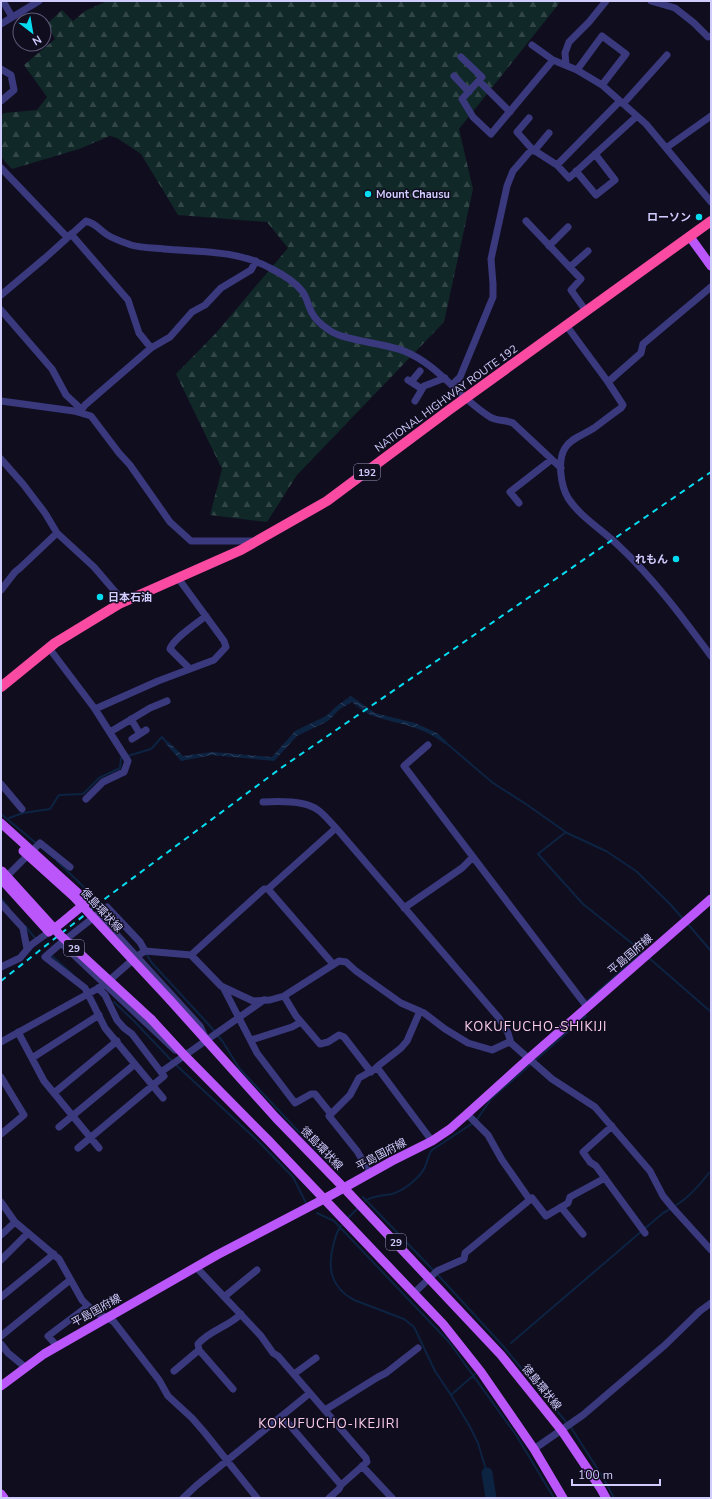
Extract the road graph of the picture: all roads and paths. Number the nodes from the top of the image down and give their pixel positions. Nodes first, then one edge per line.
1 (3, 1) edge
2 (39, 1) edge
3 (606, 1) edge
4 (651, 1) edge
5 (20, 12) edge
6 (12, 17) joint
7 (1, 23) edge
8 (711, 36) edge
9 (532, 45) dead end
10 (667, 55) dead end
11 (461, 57) dead end
12 (553, 60) junction
13 (566, 65) junction
14 (577, 70) junction
15 (2, 71) edge
16 (454, 76) dead end
17 (478, 81) junction
18 (602, 85) junction
19 (468, 92) junction
20 (1, 101) edge
21 (621, 103) junction
22 (510, 112) junction
23 (637, 116) junction
24 (711, 116) edge
25 (529, 118) dead end
26 (549, 134) dead end
27 (666, 148) junction
28 (533, 150) junction
29 (595, 154) junction
30 (557, 165) junction
31 (1, 168) edge
32 (576, 171) junction
33 (711, 202) edge
34 (526, 221) dead end
35 (711, 221) edge
36 (568, 227) dead end
37 (69, 236) junction
38 (690, 237) junction
39 (549, 246) junction
40 (588, 251) dead end
41 (256, 261) junction
42 (711, 266) edge
43 (570, 267) junction
44 (711, 287) edge
45 (1, 294) edge
46 (1, 310) edge
47 (586, 311) junction
48 (566, 325) junction
49 (151, 348) junction
50 (420, 370) dead end
51 (445, 378) junction
52 (608, 382) junction
53 (452, 385) junction
54 (422, 389) junction
55 (465, 398) junction
56 (1, 401) edge
57 (415, 401) dead end
58 (80, 412) junction
59 (1, 459) edge
60 (552, 460) junction
61 (561, 468) junction
62 (519, 503) dead end
63 (57, 533) junction
64 (257, 541) junction
65 (178, 578) junction
66 (1, 590) edge
67 (124, 602) junction
68 (206, 616) junction
69 (49, 648) junction
70 (711, 656) edge
71 (189, 668) junction
72 (1, 687) edge
73 (167, 701) dead end
74 (95, 709) junction
75 (131, 719) junction
76 (110, 732) junction
77 (132, 739) dead end
78 (428, 745) dead end
79 (1, 784) edge
80 (86, 799) dead end
81 (263, 802) dead end
82 (22, 809) dead end
83 (1, 822) edge
84 (336, 828) junction
85 (1, 831) edge
86 (33, 848) junction
87 (473, 857) junction
88 (70, 867) dead end
89 (1, 871) edge
90 (2, 881) edge
91 (268, 890) junction
92 (711, 899) edge
93 (1, 904) edge
94 (404, 908) junction
95 (98, 914) junction
96 (49, 932) junction
97 (61, 943) junction
98 (27, 949) junction
99 (145, 951) junction
100 (191, 954) junction
101 (136, 957) junction
102 (334, 964) junction
103 (1, 967) edge
104 (101, 987) junction
105 (223, 987) junction
106 (88, 994) junction
107 (284, 996) junction
108 (264, 1000) junction
109 (587, 1007) junction
110 (420, 1011) junction
111 (99, 1015) junction
112 (238, 1017) junction
113 (301, 1022) junction
114 (18, 1032) junction
115 (213, 1035) junction
116 (251, 1040) junction
117 (1, 1042) edge
118 (117, 1042) junction
119 (511, 1043) junction
120 (185, 1056) junction
121 (32, 1058) junction
122 (530, 1061) junction
123 (135, 1064) junction
124 (373, 1071) junction
125 (162, 1072) junction
126 (1, 1078) edge
127 (153, 1086) junction
128 (54, 1093) junction
129 (163, 1098) dead end
130 (331, 1114) junction
131 (72, 1116) junction
132 (472, 1119) junction
133 (612, 1126) junction
134 (59, 1127) dead end
135 (1, 1134) edge
136 (90, 1138) junction
137 (432, 1141) junction
138 (78, 1148) dead end
139 (99, 1148) dead end
140 (370, 1173) junction
141 (605, 1178) junction
142 (344, 1188) junction
143 (324, 1199) junction
144 (530, 1200) junction
145 (1, 1202) edge
146 (561, 1207) junction
147 (15, 1222) junction
148 (644, 1231) dead end
149 (28, 1234) junction
150 (583, 1234) dead end
151 (1, 1235) edge
152 (711, 1250) edge
153 (54, 1254) junction
154 (1, 1260) edge
155 (197, 1268) junction
156 (257, 1270) dead end
157 (434, 1274) junction
158 (70, 1280) junction
159 (414, 1293) junction
160 (1, 1297) edge
161 (224, 1297) junction
162 (711, 1303) edge
163 (88, 1306) junction
164 (241, 1314) junction
165 (108, 1318) junction
166 (1, 1336) edge
167 (1, 1344) edge
168 (57, 1346) junction
169 (418, 1348) dead end
170 (199, 1350) junction
171 (316, 1358) dead end
172 (25, 1366) junction
173 (174, 1371) dead end
174 (294, 1374) junction
175 (1, 1386) edge
176 (233, 1389) dead end
177 (310, 1393) junction
178 (325, 1410) junction
179 (282, 1416) junction
180 (567, 1428) junction
181 (534, 1449) junction
182 (227, 1460) junction
183 (362, 1466) junction
184 (341, 1485) junction
185 (1, 1494) edge
186 (4, 1498) edge
187 (184, 1498) edge
188 (257, 1498) edge
189 (329, 1498) edge
190 (392, 1498) edge
191 (563, 1498) edge
192 (606, 1498) edge

1 - 6 street
2 - 5 street
3 - 13 street
4 - 8 street
6 - 7 street
9 - 12 street
10 - 21 street
11 - 17 street
12 - 13 street
12 - 22 street
13 - 14 street
14 - 18 street
14 - 18 street
15 - 20 street
16 - 19 street
17 - 19 street
17 - 22 street
18 - 21 street
19 - 22 street
21 - 23 street
21 - 30 street
23 - 27 street
23 - 29 street
24 - 27 street
25 - 28 street
26 - 28 street
27 - 33 street
28 - 30 street
28 - 53 street
29 - 32 street
29 - 32 street
30 - 32 street
31 - 37 street
34 - 39 street
35 - 38 highway, NATIONAL HIGHWAY ROUTE 192 / 192
36 - 39 street
37 - 41 street
37 - 45 street
37 - 49 street
38 - 42 main road
38 - 47 highway, NATIONAL HIGHWAY ROUTE 192 / 192
39 - 43 street
40 - 43 street
41 - 49 street
41 - 51 street
43 - 47 street
44 - 52 street
46 - 58 street
47 - 48 highway, NATIONAL HIGHWAY ROUTE 192 / 192
48 - 52 street
48 - 55 highway, NATIONAL HIGHWAY ROUTE 192 / 192
49 - 58 street
50 - 54 street
51 - 53 street
51 - 54 street
52 - 61 street
53 - 55 street
54 - 57 street
55 - 60 street
55 - 64 highway, NATIONAL HIGHWAY ROUTE 192 / 192
56 - 58 street
58 - 64 street
59 - 63 street
60 - 61 street
60 - 62 street
61 - 70 street
63 - 66 street
63 - 67 street
64 - 65 highway, NATIONAL HIGHWAY ROUTE 192 / 192
65 - 67 highway, NATIONAL HIGHWAY ROUTE 192 / 192
65 - 68 street
67 - 69 highway, NATIONAL HIGHWAY ROUTE 192 / 192
68 - 71 street
68 - 71 street
69 - 72 highway, NATIONAL HIGHWAY ROUTE 192 / 192
69 - 74 street
71 - 74 street
73 - 75 street
74 - 76 street
75 - 76 street
75 - 77 street
76 - 80 street
78 - 87 street
79 - 82 street
81 - 84 street
83 - 86 main road
84 - 91 street
84 - 94 street
85 - 86 main road, 徳島環状線 / 29
86 - 88 street
86 - 90 street
86 - 96 main road
86 - 115 main road, 徳島環状線 / 29, bridge
87 - 94 street
87 - 109 street
89 - 120 main road, 29, bridge
90 - 96 main road
91 - 100 street
91 - 102 street
92 - 109 main road, 平島国府線
93 - 98 street
94 - 119 street
95 - 97 street
95 - 99 street
95 - 101 street
96 - 98 street
97 - 104 street
97 - 106 street
98 - 103 street
99 - 100 street
99 - 101 street
100 - 105 street
101 - 104 street
101 - 115 street
102 - 107 street
102 - 110 street
104 - 106 street
104 - 120 street
104 - 125 street
105 - 108 street
105 - 112 street
106 - 111 street
106 - 114 street
107 - 108 street
107 - 113 street
108 - 112 street
109 - 122 main road, 平島国府線
110 - 119 street
110 - 124 street
111 - 118 street
111 - 121 street
112 - 115 street
112 - 116 street
113 - 116 street
113 - 124 street
114 - 117 street
114 - 121 street
115 - 120 street
115 - 142 main road, 徳島環状線 / 29
116 - 130 street
118 - 123 street
118 - 128 street
119 - 122 street
120 - 125 street
120 - 143 main road, 29
121 - 128 street
122 - 132 main road, 平島国府線
122 - 133 street
123 - 127 street
123 - 131 street
124 - 130 street
124 - 137 street
125 - 127 street
126 - 135 street
127 - 129 street
127 - 136 street
128 - 131 street
130 - 140 street
131 - 134 street
131 - 136 street
132 - 137 main road, 平島国府線
132 - 144 street
133 - 141 street
133 - 152 street
136 - 138 street
136 - 139 street
137 - 140 main road, 平島国府線
140 - 142 main road, 平島国府線
141 - 146 street
141 - 148 street
142 - 143 main road, 平島国府線
142 - 157 main road, 徳島環状線 / 29
143 - 155 main road, 平島国府線
143 - 159 main road, 29
144 - 146 street
144 - 157 street
145 - 147 street
146 - 150 street
147 - 149 street
147 - 151 street
149 - 153 street
149 - 154 street
153 - 158 street
153 - 160 street
155 - 161 street
155 - 165 main road, 平島国府線
156 - 161 street
157 - 159 street
157 - 180 main road, 徳島環状線 / 29
158 - 163 street
158 - 166 street
159 - 181 main road, 29
161 - 164 street
162 - 180 street
163 - 165 street
163 - 168 street
164 - 170 street
164 - 174 street
165 - 168 main road, 平島国府線
165 - 182 street
167 - 172 street
168 - 172 main road, 平島国府線
169 - 178 street
170 - 173 street
170 - 176 street
171 - 174 street
172 - 175 main road, 平島国府線
174 - 177 street
177 - 178 street
177 - 179 street
178 - 183 street
179 - 182 street
179 - 184 street
180 - 181 street
180 - 192 main road, 徳島環状線 / 29
181 - 191 main road, 29
182 - 187 street
182 - 188 street
183 - 184 street
183 - 190 street
184 - 189 street
185 - 186 main road

